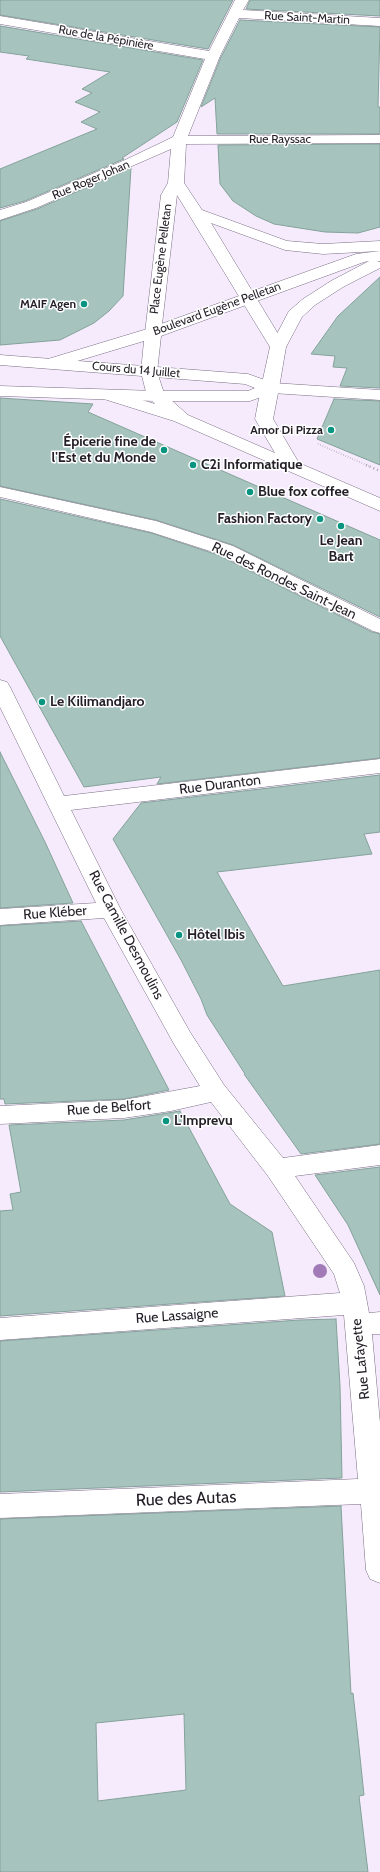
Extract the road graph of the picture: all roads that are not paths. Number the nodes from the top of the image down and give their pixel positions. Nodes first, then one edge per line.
1 (242, 0) edge
2 (235, 14) junction
3 (0, 20) edge
4 (380, 22) edge
5 (213, 56) junction
6 (380, 139) edge
7 (180, 140) junction
8 (176, 183) junction
9 (197, 213) junction
10 (0, 215) edge
11 (380, 246) edge
12 (380, 257) edge
13 (249, 299) junction
14 (153, 332) junction
15 (278, 347) junction
16 (0, 360) edge
17 (54, 363) junction
18 (149, 372) junction
19 (270, 388) junction
20 (0, 391) edge
21 (110, 395) junction
22 (380, 395) edge
23 (156, 396) junction
24 (182, 419) junction
25 (292, 467) junction
26 (0, 492) edge
27 (380, 505) edge
28 (380, 627) edge
29 (0, 687) edge
30 (380, 766) edge
31 (59, 804) junction
32 (110, 910) junction
33 (0, 917) edge
34 (216, 1092) junction
35 (0, 1115) edge
36 (380, 1155) edge
37 (277, 1169) junction
38 (364, 1316) edge
39 (0, 1329) edge
40 (373, 1491) junction
41 (0, 1506) edge
42 (380, 1570) edge

1 - 2 street
2 - 4 street, Rue Saint-Martin
2 - 5 street
3 - 5 street, Rue de la Pépinière
5 - 7 street
6 - 7 street, Rue Rayssac
7 - 8 street
7 - 10 street, Rue Roger Johan
8 - 9 street, Place Eugène Pelletan
8 - 14 street, Place Eugène Pelletan
9 - 11 street
9 - 13 street, Place Eugène Pelletan
12 - 13 street, Boulevard Eugène Pelletan
12 - 15 street
13 - 14 street, Boulevard Eugène Pelletan
13 - 15 street, Place Eugène Pelletan
14 - 17 street, Boulevard Eugène Pelletan
14 - 18 street, Place Eugène Pelletan
15 - 19 street
16 - 17 street, Cours du 14 Juillet
17 - 18 street, Cours du 14 Juillet
18 - 19 street, Cours du 14 Juillet
18 - 23 street, Place Eugène Pelletan
19 - 22 street
19 - 23 street, Cours du 14 Juillet
19 - 25 street
20 - 21 street, Cours du 14 Juillet
21 - 23 street, Cours du 14 Juillet
21 - 24 street
23 - 24 street
24 - 25 street
25 - 27 street
26 - 28 street, Rue des Rondes Saint-Jean
29 - 31 street, Rue Camille Desmoulins
30 - 31 street, Rue Duranton
31 - 32 street, Rue Camille Desmoulins
32 - 33 street, Rue Kléber
32 - 34 street, Rue Camille Desmoulins
34 - 35 street, Rue de Belfort
34 - 37 street, Rue Camille Desmoulins
36 - 37 street
37 - 38 street, Rue Lafayette
38 - 39 street, Rue Lassaigne
38 - 40 street, Rue Lafayette
40 - 41 street, Rue des Autas
40 - 42 street, Rue Lafayette

